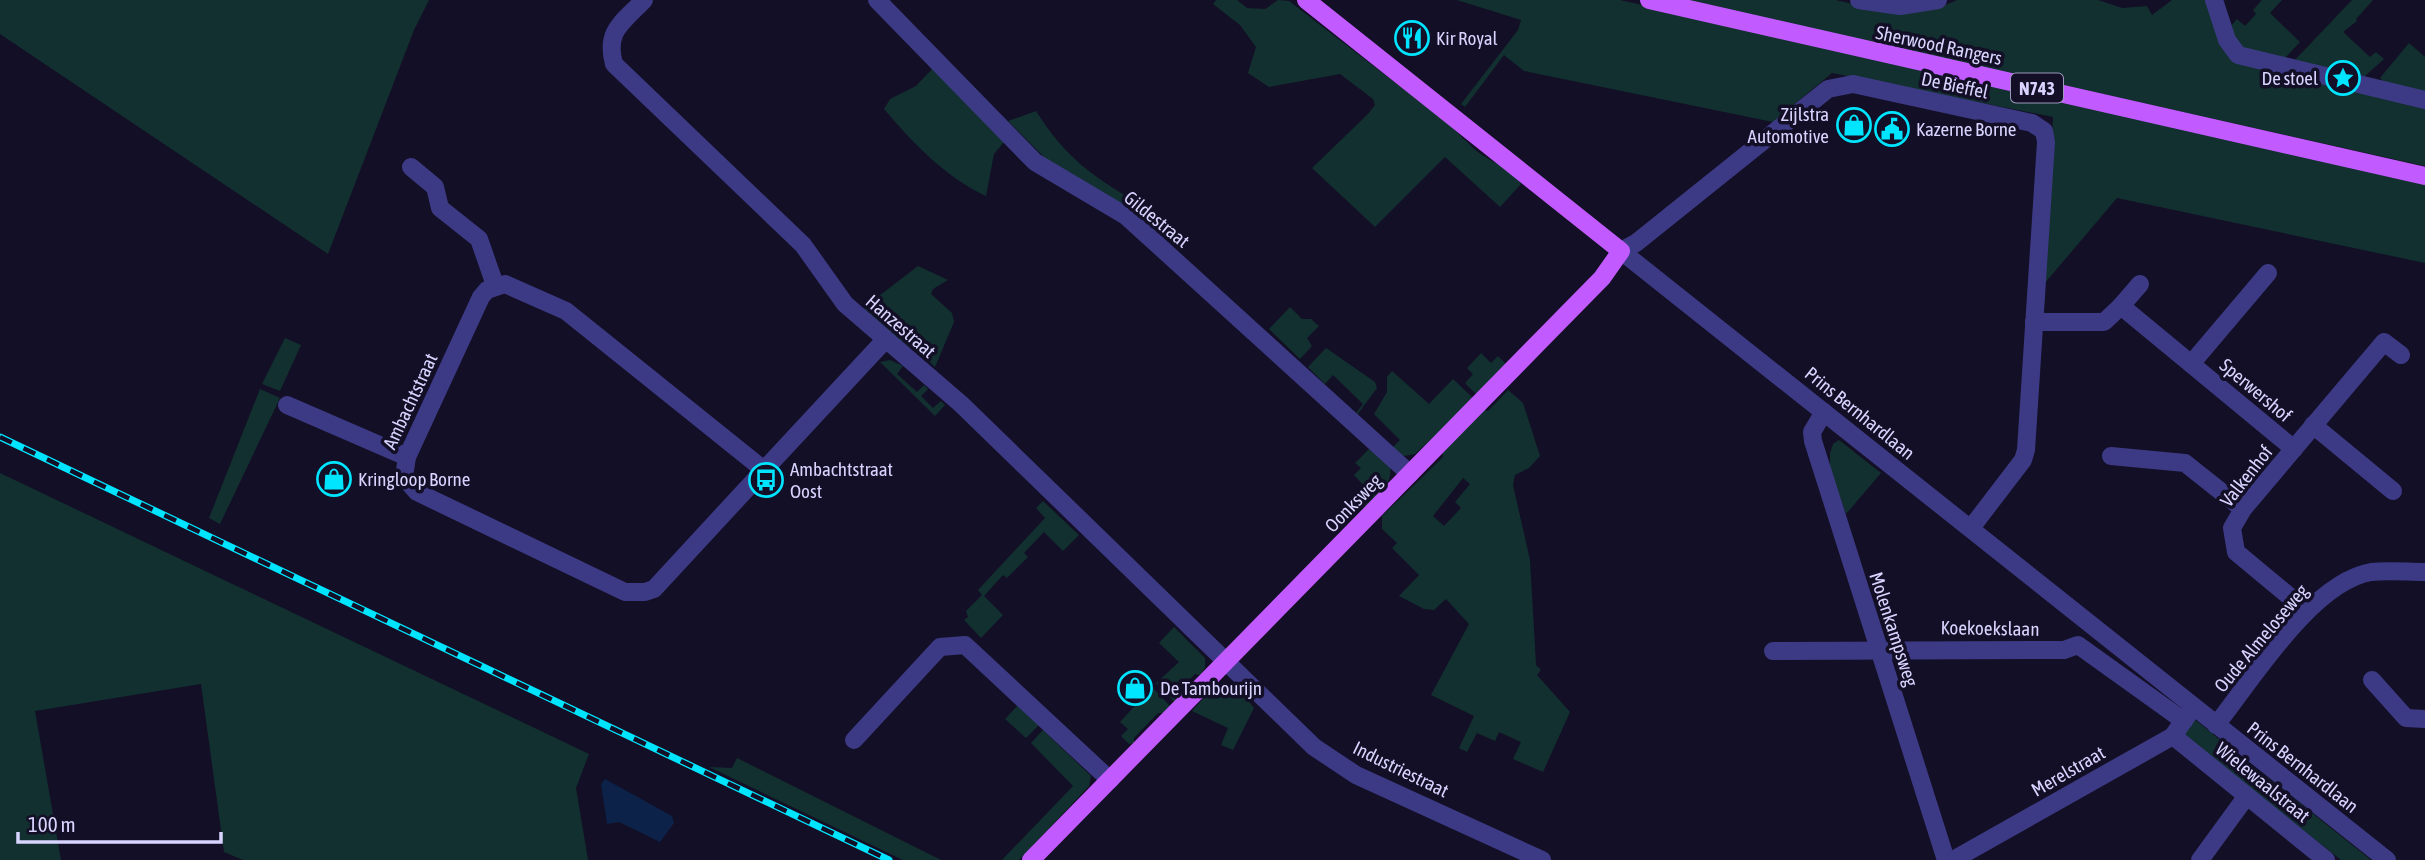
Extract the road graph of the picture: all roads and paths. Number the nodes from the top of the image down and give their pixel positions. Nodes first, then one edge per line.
1 (644, 0) edge
2 (877, 0) edge
3 (1306, 0) edge
4 (1649, 0) edge
5 (1859, 0) edge
6 (1938, 0) edge
7 (2214, 0) edge
8 (2425, 100) edge
9 (411, 167) dead end
10 (2425, 176) edge
11 (1621, 251) junction
12 (2268, 273) dead end
13 (2140, 284) dead end
14 (495, 285) junction
15 (2121, 306) junction
16 (2034, 322) junction
17 (885, 341) junction
18 (2401, 355) dead end
19 (2191, 364) junction
20 (287, 405) dead end
21 (1824, 412) junction
22 (2313, 425) junction
23 (2294, 449) junction
24 (2111, 456) dead end
25 (407, 457) junction
26 (764, 470) junction
27 (1410, 474) junction
28 (2393, 491) dead end
29 (2243, 509) junction
30 (1971, 528) junction
31 (2425, 572) edge
32 (2307, 611) junction
33 (2089, 623) junction
34 (2078, 645) junction
35 (1879, 648) junction
36 (1773, 651) dead end
37 (1226, 664) junction
38 (2372, 680) dead end
39 (2189, 714) junction
40 (2425, 719) edge
41 (2216, 725) junction
42 (2173, 736) junction
43 (854, 740) dead end
44 (1110, 780) junction
45 (2246, 797) junction
46 (1031, 860) edge
47 (1542, 860) edge
48 (1946, 860) edge
49 (1953, 860) edge
50 (2200, 860) edge
51 (2326, 860) edge
52 (2387, 860) edge

1 - 17 street, Hanzestraat
2 - 27 street, Gildestraat
3 - 11 main road, Prins Bernhardlaan
4 - 10 main road, Sherwood Rangers / N743
5 - 6 street
7 - 8 street
9 - 14 street
11 - 16 street, De Bieffel
11 - 21 street, Prins Bernhardlaan
11 - 27 main road, Oonksweg
12 - 19 street, Sperwershof
13 - 15 street
14 - 25 street, Ambachtstraat
14 - 26 street
15 - 16 street
15 - 19 street, Sperwershof
16 - 30 street, De Bieffel
17 - 26 street, Ambachtstraat
17 - 37 street, Hanzestraat
18 - 22 street, Valkenhof
19 - 23 street, Sperwershof
20 - 25 street
21 - 30 street, Prins Bernhardlaan
21 - 35 street, Molenkampsweg
22 - 23 street, Valkenhof
22 - 28 street
23 - 29 street, Valkenhof
24 - 29 street
25 - 26 street, Ambachtstraat
27 - 37 main road, Oonksweg
29 - 32 street, Valkenhof
30 - 33 street, Prins Bernhardlaan
31 - 32 street, Oude Almeloseweg
32 - 41 street, Oude Almeloseweg
33 - 34 street
33 - 39 street, Prins Bernhardlaan
34 - 35 street, Koekoekslaan
34 - 39 street
35 - 36 street, Koekoekslaan
35 - 48 street, Molenkampsweg
37 - 44 main road, Oonksweg
37 - 47 street, Industriestraat
38 - 40 street
39 - 41 street, Prins Bernhardlaan
39 - 42 street, Merelstraat
41 - 52 street, Prins Bernhardlaan
42 - 45 street, Wielewaalstraat
42 - 49 street, Merelstraat
43 - 44 street
44 - 46 main road, Oonksweg
45 - 50 street
45 - 51 street, Wielewaalstraat

